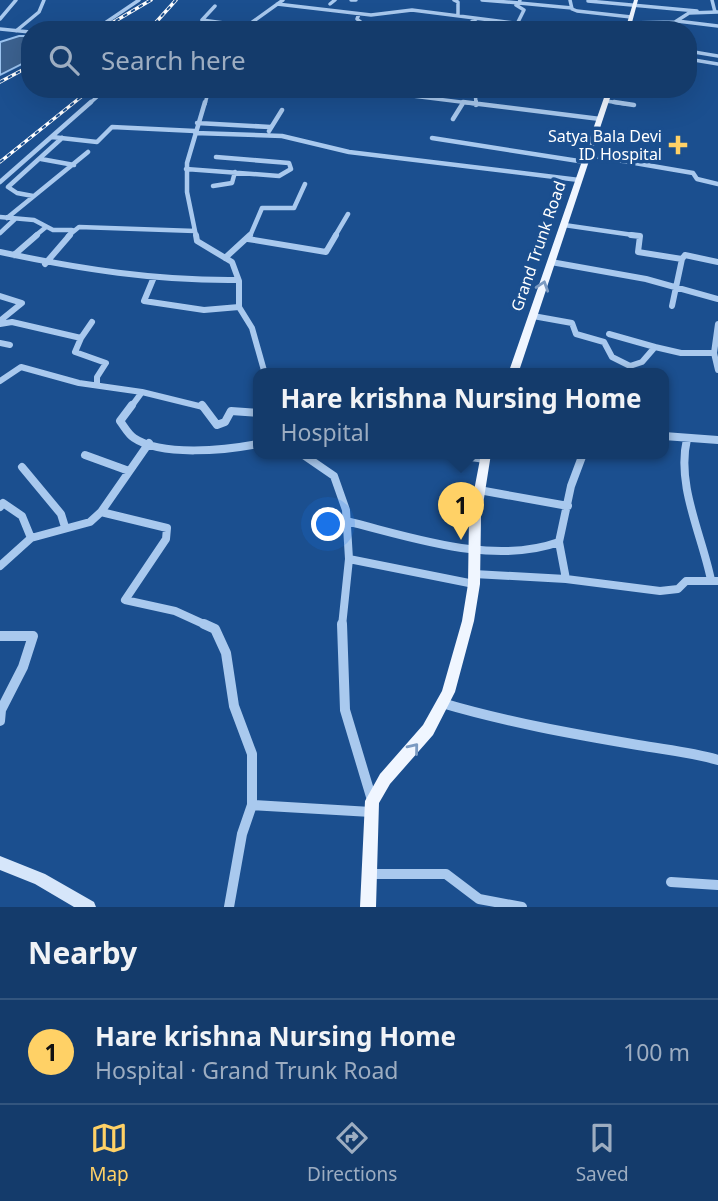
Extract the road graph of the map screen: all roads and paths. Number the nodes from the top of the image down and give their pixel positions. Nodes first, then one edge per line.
1 (16, 0) edge
2 (44, 0) edge
3 (139, 0) edge
4 (283, 0) edge
5 (335, 0) edge
6 (351, 0) edge
7 (356, 0) edge
8 (454, 0) edge
9 (482, 0) edge
10 (571, 0) edge
11 (712, 0) edge
12 (588, 1) edge
13 (518, 2) edge
14 (635, 3) edge
15 (277, 4) junction
16 (330, 4) dead end
17 (215, 6) dead end
18 (572, 8) junction
19 (697, 11) junction
20 (717, 12) edge
21 (359, 14) junction
22 (458, 16) junction
23 (0, 19) edge
24 (476, 19) junction
25 (630, 20) junction
26 (26, 21) edge
27 (108, 21) edge
28 (209, 21) edge
29 (253, 21) edge
30 (360, 21) edge
31 (473, 21) edge
32 (492, 21) edge
33 (518, 21) edge
34 (676, 21) joint
35 (697, 24) edge
36 (21, 25) edge
37 (709, 25) junction
38 (718, 26) edge
39 (0, 29) edge
40 (14, 30) junction
41 (21, 31) edge
42 (710, 31) dead end
43 (0, 37) edge
44 (697, 54) edge
45 (697, 60) edge
46 (717, 61) edge
47 (96, 98) edge
48 (206, 98) edge
49 (425, 98) edge
50 (476, 98) edge
51 (607, 98) edge
52 (606, 101) junction
53 (463, 103) junction
54 (477, 105) junction
55 (634, 105) dead end
56 (282, 110) dead end
57 (453, 118) dead end
58 (600, 118) junction
59 (197, 123) junction
60 (270, 127) junction
61 (195, 132) junction
62 (267, 134) junction
63 (52, 137) junction
64 (62, 138) junction
65 (432, 138) dead end
66 (88, 152) dead end
67 (216, 157) dead end
68 (587, 158) junction
69 (41, 159) junction
70 (74, 165) junction
71 (186, 169) junction
72 (235, 172) junction
73 (579, 180) junction
74 (0, 182) edge
75 (305, 184) dead end
76 (718, 184) edge
77 (213, 186) dead end
78 (33, 196) junction
79 (348, 214) dead end
80 (3, 217) edge
81 (15, 219) junction
82 (564, 225) junction
83 (46, 227) junction
84 (79, 227) junction
85 (195, 231) junction
86 (0, 233) edge
87 (248, 239) junction
88 (0, 252) edge
89 (14, 255) junction
90 (225, 258) junction
91 (682, 259) junction
92 (551, 262) junction
93 (718, 262) edge
94 (46, 264) junction
95 (154, 277) junction
96 (238, 280) junction
97 (677, 287) junction
98 (0, 296) edge
99 (718, 299) edge
100 (672, 306) dead end
101 (239, 307) junction
102 (533, 316) junction
103 (1, 321) edge
104 (92, 322) dead end
105 (718, 324) edge
106 (609, 334) dead end
107 (81, 338) junction
108 (0, 343) edge
109 (10, 345) dead end
110 (655, 348) junction
111 (714, 353) junction
112 (626, 364) junction
113 (263, 368) edge
114 (515, 368) edge
115 (625, 368) edge
116 (718, 370) edge
117 (0, 381) edge
118 (97, 385) junction
119 (142, 392) junction
120 (253, 413) edge
121 (669, 437) edge
122 (687, 439) junction
123 (718, 440) edge
124 (149, 443) junction
125 (253, 445) edge
126 (85, 455) dead end
127 (309, 459) edge
128 (485, 459) edge
129 (581, 459) edge
130 (22, 467) dead end
131 (129, 471) junction
132 (479, 490) junction
133 (0, 506) edge
134 (568, 506) junction
135 (101, 512) junction
136 (346, 521) junction
137 (65, 527) junction
138 (32, 538) junction
139 (559, 542) junction
140 (475, 549) junction
141 (708, 558) junction
142 (349, 559) junction
143 (718, 559) edge
144 (0, 566) edge
145 (474, 579) junction
146 (566, 579) junction
147 (715, 580) edge
148 (0, 636) edge
149 (442, 703) junction
150 (0, 721) edge
151 (718, 760) edge
152 (252, 805) junction
153 (372, 806) junction
154 (0, 863) edge
155 (370, 874) junction
156 (671, 882) dead end
157 (718, 885) edge
158 (89, 907) edge
159 (229, 907) edge
160 (368, 907) edge
161 (523, 907) edge

1 - 23 street
2 - 26 street
3 - 27 street
4 - 15 street
5 - 16 street
6 - 7 street
8 - 22 street
9 - 13 street
10 - 18 street
11 - 20 street
12 - 14 street
13 - 18 street
13 - 33 street
14 - 19 street
14 - 25 main road
15 - 21 street
15 - 29 street
17 - 28 street
18 - 25 street
19 - 20 street
19 - 34 street
21 - 22 street
21 - 30 street
22 - 24 street
24 - 31 street
24 - 32 street
25 - 34 street
35 - 37 street
36 - 40 street
37 - 38 street
37 - 42 street
39 - 40 street
40 - 41 street
40 - 43 street
44 - 46 street
45 - 46 street
47 - 63 street
48 - 59 street
49 - 53 street
50 - 54 street
51 - 52 main road, Grand Trunk Road
52 - 55 street
52 - 58 main road, Grand Trunk Road
53 - 54 street
53 - 57 street
54 - 58 street
56 - 60 street
58 - 68 main road, Grand Trunk Road
59 - 60 street
59 - 61 street
60 - 62 street
61 - 62 street
61 - 64 street
61 - 71 street
62 - 73 street
63 - 64 street
63 - 74 street
64 - 69 street
65 - 68 street
66 - 70 street
67 - 72 street
68 - 73 main road, Grand Trunk Road
68 - 76 street
69 - 70 street
69 - 78 street
70 - 78 street
71 - 72 street
71 - 85 street
72 - 77 street
73 - 82 main road, Grand Trunk Road
75 - 87 street
78 - 80 street
79 - 87 street
80 - 81 street
81 - 83 street
81 - 86 street
82 - 91 street
82 - 92 main road, Grand Trunk Road
83 - 84 street
83 - 89 street
84 - 85 street
84 - 94 street
85 - 90 street
87 - 90 street
88 - 89 street
89 - 94 street
90 - 96 street
91 - 93 street
91 - 97 street
92 - 97 street
102 -> 92 main road, Grand Trunk Road
94 - 95 street
95 - 96 street
95 - 101 street
96 - 101 street
97 - 99 street
97 - 100 street
98 - 103 street
101 - 113 street
102 - 112 street
102 - 114 main road, Grand Trunk Road
103 - 107 street
104 - 107 street
105 - 111 street
106 - 110 street
107 - 118 street
108 - 109 street
110 - 111 street
110 - 112 street
111 - 116 street
112 - 115 street
117 - 118 street
118 - 119 street
119 - 120 street
119 - 124 street
121 - 122 street
122 - 123 street
122 - 141 street
124 - 125 street
124 - 131 street
126 - 131 street
127 - 136 street
128 - 132 main road
129 - 134 street
130 - 137 street
131 - 135 street
132 - 134 street
132 - 140 main road
133 - 138 street
134 - 139 street
135 - 137 street
135 - 152 street
136 - 140 street
136 - 142 street
137 - 138 street
138 - 144 street
139 - 140 street
139 - 146 street
140 - 145 main road
141 - 143 street
141 - 147 street
142 - 145 street
142 - 153 street
145 - 146 street
145 - 149 main road
146 - 147 street
148 - 150 street
149 - 151 street
153 -> 149 main road
152 - 153 street
152 - 159 street
153 - 155 main road
154 - 158 main road
155 - 160 main road
155 - 161 street
156 - 157 street

